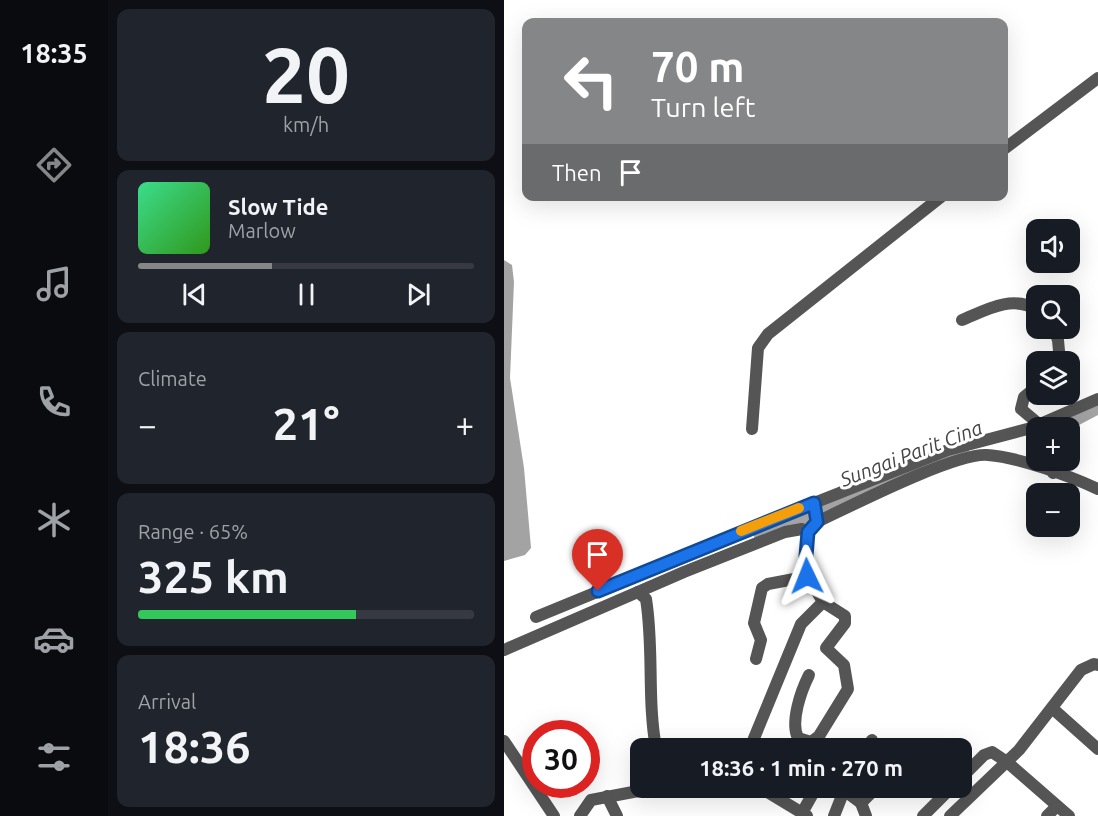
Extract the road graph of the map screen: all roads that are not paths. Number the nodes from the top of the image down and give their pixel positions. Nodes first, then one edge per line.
1 (1098, 78) edge
2 (1008, 146) edge
3 (936, 201) edge
4 (1026, 305) edge
5 (962, 320) dead end
6 (1026, 396) edge
7 (1098, 399) edge
8 (1033, 417) edge
9 (1061, 417) edge
10 (752, 429) dead end
11 (1026, 430) edge
12 (1026, 462) edge
13 (1062, 471) edge
14 (1098, 489) edge
15 (814, 504) junction
16 (813, 526) junction
17 (810, 576) junction
18 (638, 592) junction
19 (823, 602) junction
20 (536, 617) dead end
21 (504, 650) edge
22 (756, 659) dead end
23 (1098, 665) edge
24 (809, 675) dead end
25 (1052, 708) junction
26 (654, 738) edge
27 (754, 738) edge
28 (504, 741) edge
29 (1098, 748) edge
30 (1007, 762) junction
31 (972, 767) edge
32 (630, 792) edge
33 (607, 796) junction
34 (778, 798) edge
35 (812, 798) edge
36 (841, 798) edge
37 (855, 798) edge
38 (866, 798) edge
39 (941, 798) edge
40 (861, 803) junction
41 (1057, 806) junction
42 (805, 814) edge
43 (555, 816) edge
44 (580, 816) edge
45 (617, 816) edge
46 (834, 816) edge
47 (866, 816) edge
48 (923, 816) edge
49 (950, 816) edge
50 (1047, 816) edge
51 (1069, 816) edge

1 - 2 street
3 - 10 street
4 - 5 street
6 - 8 street
7 - 9 street
11 - 15 street
12 - 16 street
13 - 14 street
15 - 16 street
15 - 20 street
16 - 17 street
16 - 18 street
17 - 19 street
17 - 22 street
18 - 21 street
18 - 26 street
19 - 24 street
19 - 27 street
23 - 25 street
25 - 29 street
25 - 30 street
28 - 43 street
30 - 31 street
30 - 41 street
30 - 49 street
32 - 33 street
33 - 44 street
33 - 45 street
34 - 42 street
35 - 42 street
36 - 46 street
37 - 40 street
38 - 40 street
39 - 48 street
40 - 47 street
41 - 50 street
41 - 51 street

